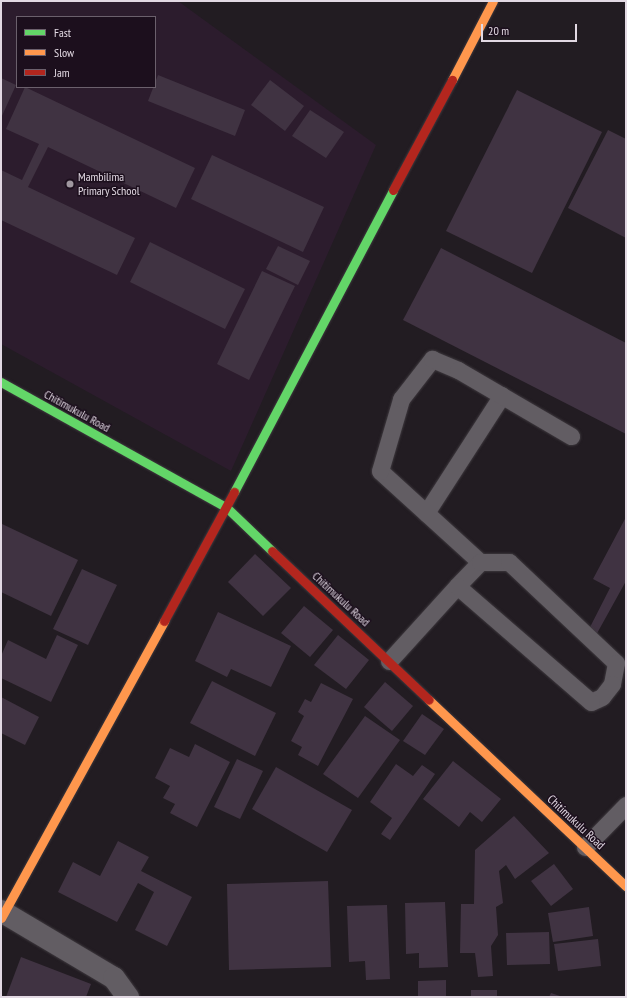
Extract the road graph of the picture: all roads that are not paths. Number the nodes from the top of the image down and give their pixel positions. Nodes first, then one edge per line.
1 (493, 1) edge
2 (1, 382) edge
3 (502, 396) junction
4 (571, 436) dead end
5 (226, 507) junction
6 (426, 513) junction
7 (480, 562) junction
8 (457, 586) junction
9 (389, 661) junction
10 (626, 805) edge
11 (585, 847) junction
12 (626, 886) edge
13 (2, 914) edge
14 (128, 997) edge

1 - 5 street
2 - 5 street, Chitimukulu Road
3 - 4 lane
3 - 6 lane
3 - 6 lane
5 - 9 street, Chitimukulu Road
5 - 13 street
6 - 7 lane
7 - 8 lane
7 - 8 lane
8 - 9 lane
9 - 11 street, Chitimukulu Road
10 - 11 lane
11 - 12 street, Chitimukulu Road
13 - 14 street

